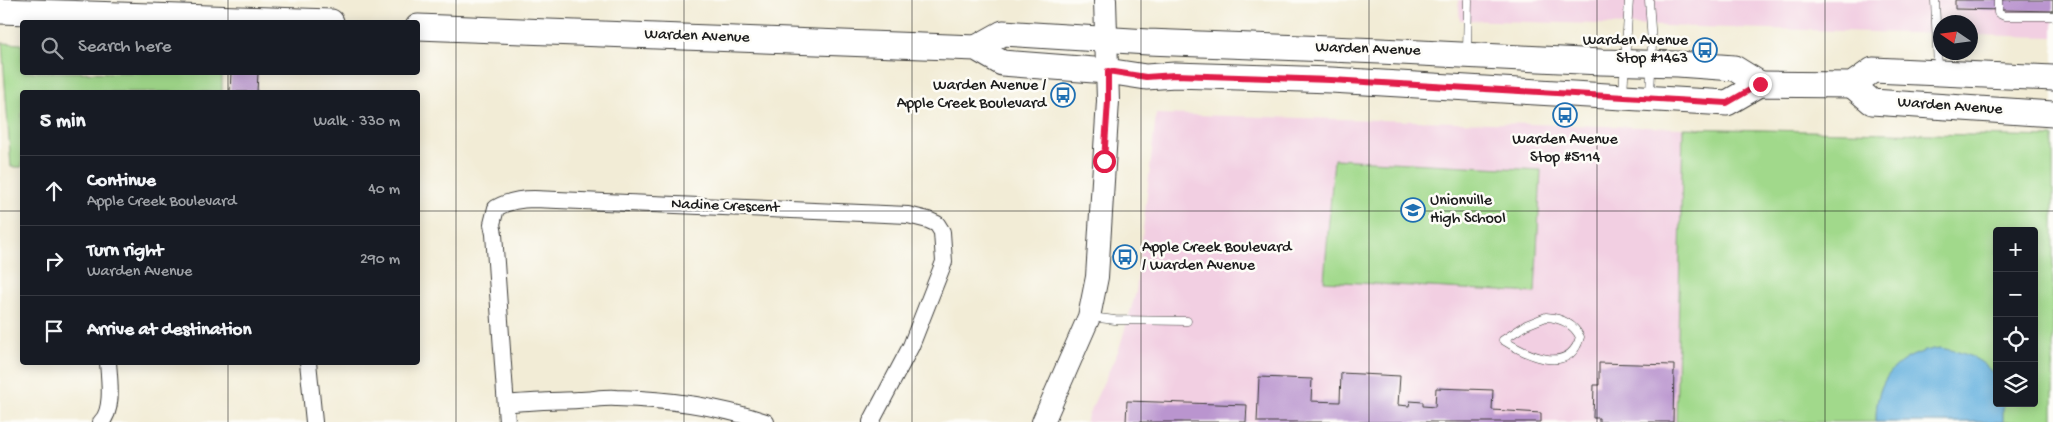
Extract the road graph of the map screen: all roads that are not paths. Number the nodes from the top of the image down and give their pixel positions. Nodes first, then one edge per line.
1 (1106, 0) edge
2 (1468, 0) edge
3 (1629, 0) edge
4 (1649, 0) edge
5 (1935, 0) edge
6 (1998, 0) edge
7 (0, 11) edge
8 (2053, 16) edge
9 (270, 20) edge
10 (420, 27) edge
11 (1107, 39) junction
12 (976, 48) junction
13 (1468, 55) junction
14 (1625, 62) junction
15 (1651, 63) junction
16 (1108, 71) junction
17 (1938, 73) junction
18 (2053, 78) edge
19 (1760, 84) junction
20 (1852, 85) junction
21 (1623, 97) junction
22 (1650, 98) junction
23 (2053, 114) edge
24 (1089, 317) junction
25 (1187, 321) dead end
26 (1503, 340) joint
27 (108, 365) edge
28 (308, 365) edge
29 (506, 404) junction
30 (102, 422) edge
31 (314, 422) edge
32 (507, 422) edge
33 (766, 422) edge
34 (871, 422) edge
35 (1043, 422) edge

1 - 11 main road
2 - 13 lane
3 - 14 lane
4 - 15 lane
5 - 17 lane
6 - 8 lane
7 - 9 main road
10 - 12 main road, Warden Avenue
11 - 12 main road, Warden Avenue
11 - 13 main road, Warden Avenue
11 - 16 main road
12 - 16 main road, Warden Avenue
13 - 14 main road, Warden Avenue
14 - 15 main road, Warden Avenue
14 - 21 lane
15 - 19 main road, Warden Avenue
15 - 22 lane
16 - 21 main road, Warden Avenue
16 - 24 main road
17 - 18 main road, Warden Avenue
17 - 20 main road, Warden Avenue
19 - 20 main road
19 - 22 main road, Warden Avenue
20 - 23 main road, Warden Avenue
21 - 22 main road, Warden Avenue
24 - 25 lane
24 - 35 main road
26 - 26 lane
27 - 30 street
28 - 31 street
29 - 32 street, Nadine Crescent
29 - 33 street
29 - 34 street, Nadine Crescent

